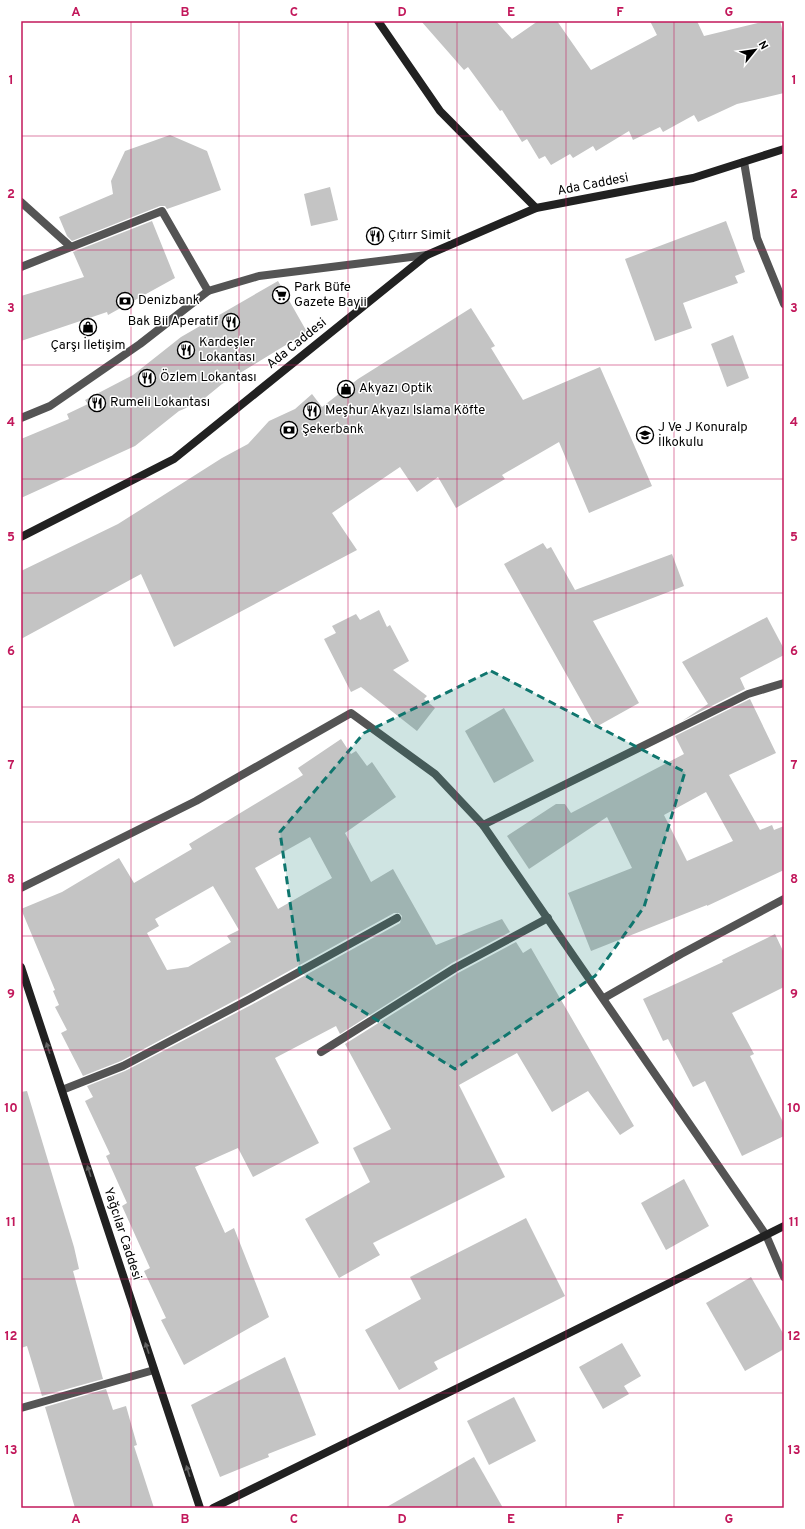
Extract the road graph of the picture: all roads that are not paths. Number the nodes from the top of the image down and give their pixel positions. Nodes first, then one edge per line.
1 (378, 21) edge
2 (784, 148) edge
3 (744, 162) junction
4 (21, 202) edge
5 (536, 208) junction
6 (71, 247) junction
7 (427, 255) junction
8 (21, 267) edge
9 (208, 290) junction
10 (784, 304) edge
11 (21, 418) edge
12 (21, 537) edge
13 (784, 683) edge
14 (483, 825) junction
15 (21, 888) edge
16 (784, 900) edge
17 (397, 918) dead end
18 (548, 918) junction
19 (21, 967) edge
20 (604, 998) junction
21 (321, 1052) dead end
22 (62, 1090) junction
23 (784, 1226) edge
24 (766, 1235) junction
25 (784, 1277) edge
26 (154, 1370) junction
27 (21, 1408) edge
28 (200, 1508) edge
29 (213, 1508) edge

1 - 5 main road
2 - 3 main road, Ada Caddesi
3 - 5 main road, Ada Caddesi
3 - 10 street
4 - 6 street
5 - 7 main road, Ada Caddesi
6 - 8 street
6 - 9 street
7 - 9 street
7 - 12 main road, Ada Caddesi
9 - 11 street
13 - 14 street
14 - 15 street
14 - 18 street
16 - 20 street
17 - 22 street
18 - 20 street
18 - 21 street
22 -> 19 main road, Yağcılar Caddesi
20 - 24 street
26 -> 22 main road, Yağcılar Caddesi
23 - 24 main road
24 - 25 street
24 - 29 main road
26 - 27 street
28 -> 26 main road, Yağcılar Caddesi

